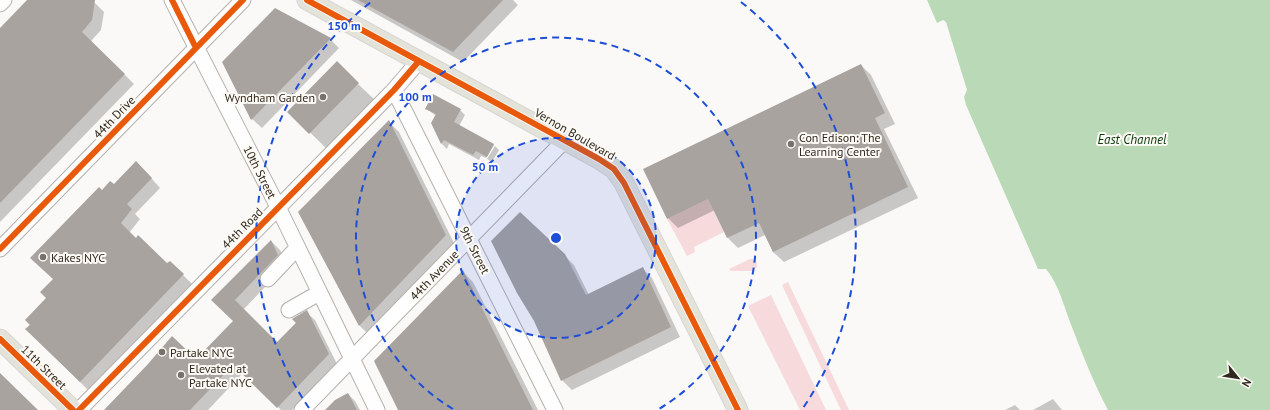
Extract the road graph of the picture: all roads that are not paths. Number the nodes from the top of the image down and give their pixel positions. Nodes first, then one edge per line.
1 (4, 0) edge
2 (172, 0) edge
3 (243, 0) edge
4 (307, 0) edge
5 (0, 4) edge
6 (196, 48) junction
7 (419, 61) junction
8 (394, 90) junction
9 (565, 140) junction
10 (278, 207) junction
11 (469, 239) junction
12 (297, 248) junction
13 (0, 249) edge
14 (268, 279) dead end
15 (319, 293) junction
16 (289, 310) dead end
17 (0, 339) edge
18 (352, 360) junction
19 (73, 410) edge
20 (79, 410) edge
21 (302, 410) edge
22 (377, 410) edge
23 (555, 410) edge
24 (738, 410) edge

1 - 5 street
2 - 6 street, 10th Street
3 - 6 street, 44th Drive
4 - 7 main road, Vernon Boulevard
6 - 10 street, 10th Street
6 - 13 street, 44th Drive
7 - 8 street, 44th Road
7 - 9 main road, Vernon Boulevard
8 - 10 street, 44th Road
8 - 11 street, 9th Street
9 - 11 street, 44th Avenue
9 - 24 main road, Vernon Boulevard
10 - 12 street, 10th Street
10 - 20 street, 44th Road
11 - 18 street, 44th Avenue
11 - 23 street, 9th Street
12 - 14 street
12 - 15 street, 10th Street
15 - 16 street
15 - 18 street, 10th Street
17 - 19 main road, 11th Street
18 - 21 street, 44th Avenue
18 - 22 street, 10th Street

